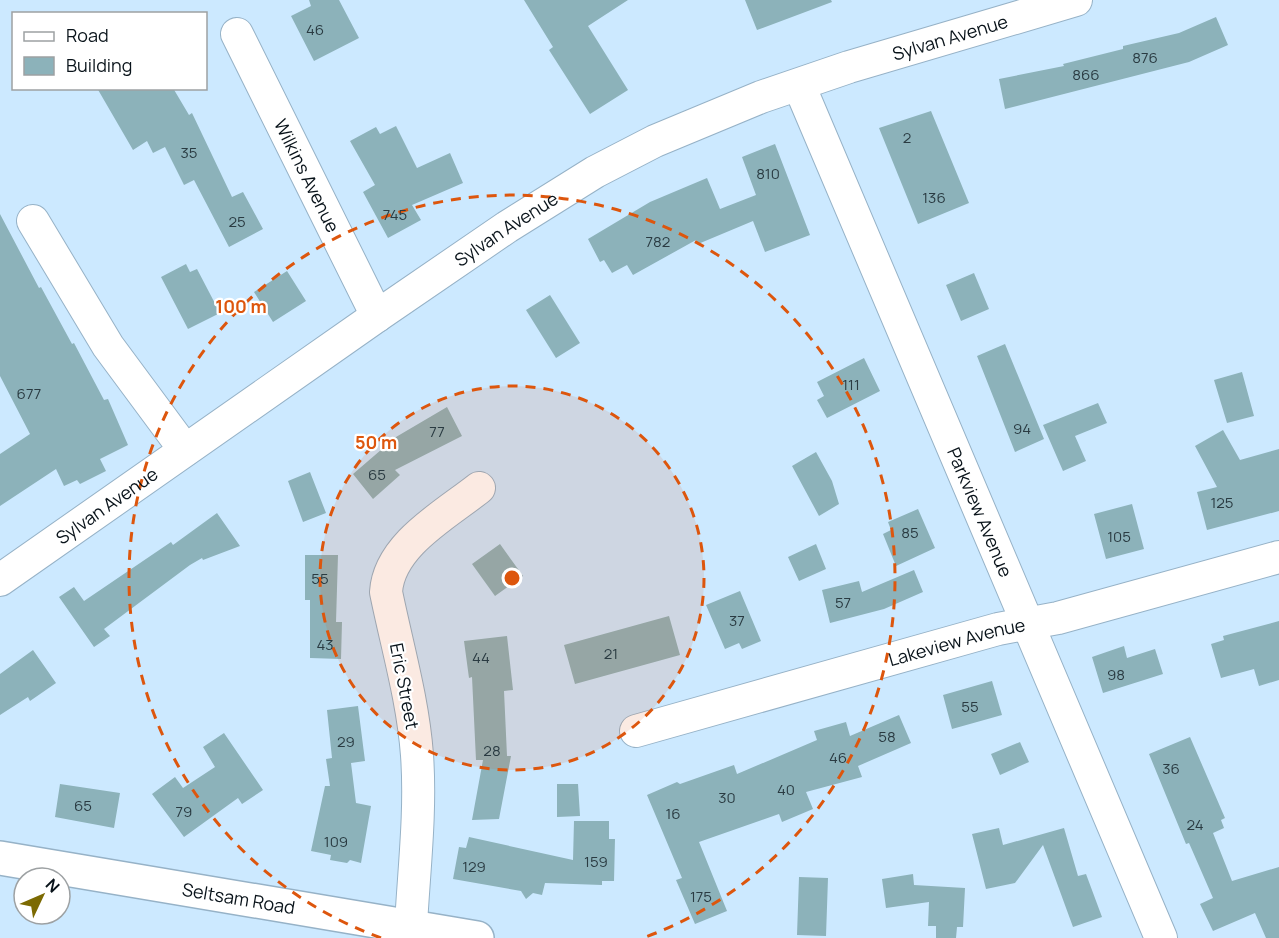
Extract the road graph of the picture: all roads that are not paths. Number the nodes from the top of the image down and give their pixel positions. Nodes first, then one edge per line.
1 (1076, 0) edge
2 (1008, 8) edge
3 (237, 34) dead end
4 (799, 85) junction
5 (33, 221) dead end
6 (377, 316) junction
7 (185, 450) junction
8 (479, 488) dead end
9 (1279, 557) edge
10 (0, 580) edge
11 (1027, 624) junction
12 (636, 731) dead end
13 (0, 858) edge
14 (411, 925) junction
15 (477, 938) edge
16 (1161, 938) edge

1 - 2 street, Sylvan Avenue
2 - 4 street, Sylvan Avenue
3 - 6 street, Wilkins Avenue
4 - 6 street, Sylvan Avenue
4 - 11 street, Parkview Avenue
5 - 7 street
6 - 7 street, Sylvan Avenue
7 - 10 street, Sylvan Avenue
8 - 14 street, Eric Street
9 - 11 street, Lakeview Avenue
11 - 12 street, Lakeview Avenue
11 - 16 street, Parkview Avenue
13 - 14 main road, Seltsam Road
14 - 15 main road, Seltsam Road

